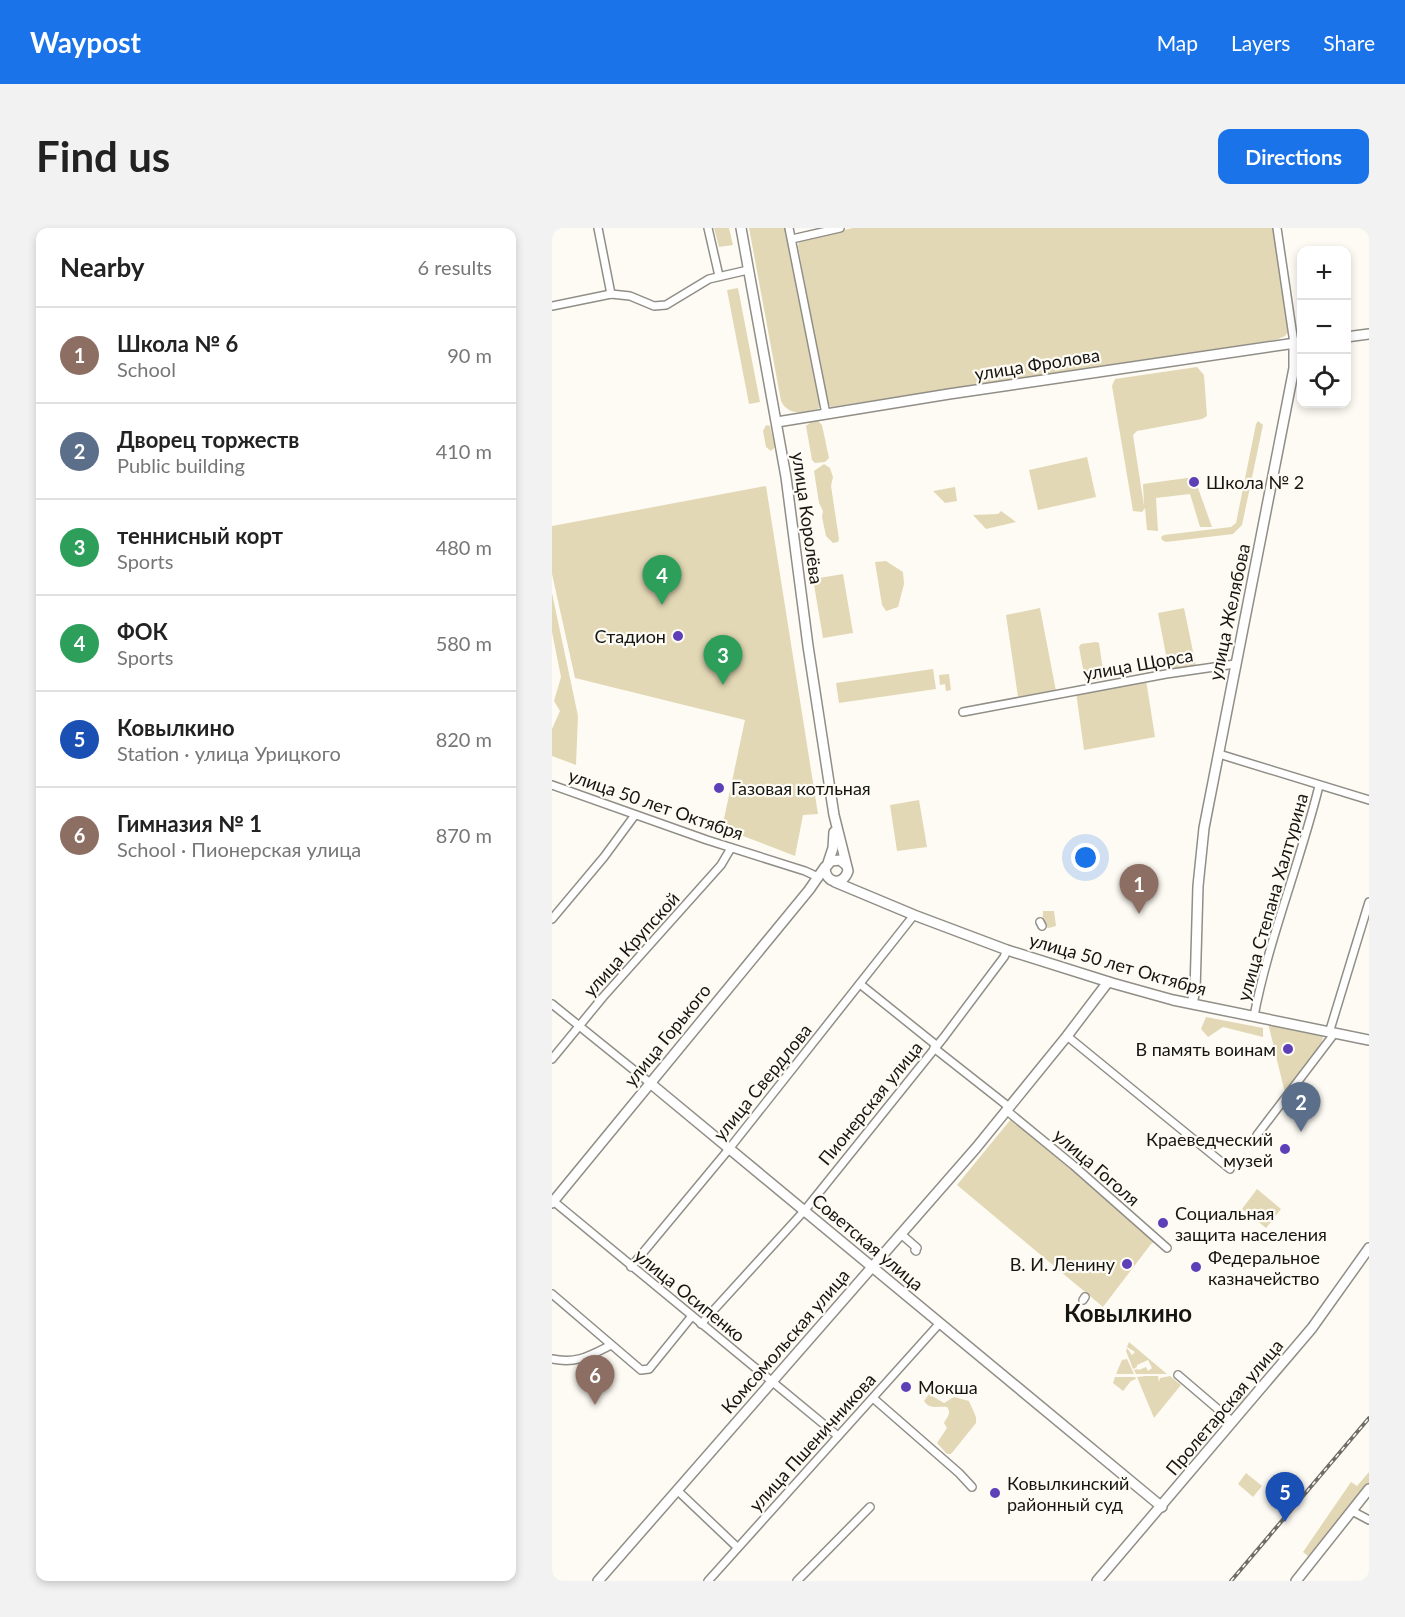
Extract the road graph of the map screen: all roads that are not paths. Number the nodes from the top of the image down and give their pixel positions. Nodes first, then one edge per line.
1 (598, 228) edge
2 (708, 228) edge
3 (741, 228) edge
4 (789, 228) edge
5 (840, 228) edge
6 (1277, 228) edge
7 (792, 239) junction
8 (748, 270) junction
9 (718, 276) junction
10 (611, 294) junction
11 (552, 306) edge
12 (1369, 334) edge
13 (1351, 336) edge
14 (1297, 338) edge
15 (1297, 343) edge
16 (1297, 348) edge
17 (826, 414) junction
18 (777, 422) junction
19 (1235, 664) junction
20 (963, 712) dead end
21 (1219, 754) junction
22 (552, 785) edge
23 (1319, 786) junction
24 (1369, 800) edge
25 (635, 815) junction
26 (834, 815) junction
27 (730, 848) junction
28 (828, 864) junction
29 (847, 868) junction
30 (818, 877) junction
31 (833, 881) junction
32 (809, 890) junction
33 (866, 895) junction
34 (1369, 902) edge
35 (914, 915) junction
36 (552, 919) edge
37 (1007, 950) junction
38 (1108, 982) junction
39 (860, 984) junction
40 (1192, 1003) junction
41 (552, 1004) edge
42 (1254, 1016) junction
43 (578, 1026) junction
44 (1331, 1033) junction
45 (1067, 1036) junction
46 (1369, 1040) edge
47 (935, 1047) junction
48 (552, 1059) edge
49 (650, 1083) junction
50 (1007, 1108) junction
51 (1257, 1135) dead end
52 (729, 1149) junction
53 (1230, 1169) dead end
54 (552, 1201) edge
55 (805, 1210) junction
56 (901, 1234) junction
57 (1167, 1248) dead end
58 (1369, 1248) edge
59 (916, 1251) dead end
60 (631, 1267) junction
61 (872, 1267) junction
62 (552, 1294) edge
63 (692, 1316) junction
64 (701, 1324) junction
65 (939, 1324) junction
66 (611, 1345) junction
67 (552, 1359) edge
68 (1178, 1375) dead end
69 (771, 1382) junction
70 (873, 1398) junction
71 (1233, 1422) junction
72 (838, 1436) junction
73 (972, 1487) dead end
74 (1369, 1489) edge
75 (677, 1490) junction
76 (1161, 1506) junction
77 (870, 1507) dead end
78 (1352, 1511) junction
79 (1369, 1520) edge
80 (737, 1547) junction
81 (598, 1581) edge
82 (708, 1581) edge
83 (797, 1581) edge
84 (1097, 1581) edge
85 (1296, 1581) edge

1 - 10 street
2 - 9 street
3 - 8 street, улица Королёва
4 - 7 street
5 - 7 street
6 - 14 street, улица Желябова
7 - 17 street
8 - 9 street
8 - 18 street, улица Королёва
9 - 10 street
10 - 11 street
12 - 13 street
15 - 17 street, улица Фролова
16 - 19 street, улица Желябова
17 - 18 street, улица Фролова
18 - 26 street, улица Королёва
19 - 20 street, улица Щорса
19 - 21 street, улица Желябова
21 - 23 street
21 - 40 street, улица Желябова
22 - 25 street, улица 50 лет Октября
23 - 24 street
23 - 42 street, улица Степана Халтурина
25 - 27 street, улица 50 лет Октября
25 - 36 street
26 - 28 street, улица Королёва
26 - 29 street, улица Королёва
27 - 30 street, улица 50 лет Октября
27 - 43 street, улица Крупской
28 - 29 street
28 - 30 street, улица Горького
28 - 31 street
29 - 31 street
29 - 33 street
30 - 32 street, улица Горького
31 - 32 street, улица Горького
31 - 33 street, улица 50 лет Октября
32 - 49 street, улица Горького
33 - 35 street, улица 50 лет Октября
34 - 44 street
35 - 37 street, улица 50 лет Октября
35 - 39 street, улица Свердлова
37 - 38 street, улица 50 лет Октября
37 - 47 street, Пионерская улица
38 - 40 street, улица 50 лет Октября
38 - 45 street, Комсомольская улица
39 - 47 street, улица Гоголя
39 - 52 street, улица Свердлова
40 - 42 street, улица 50 лет Октября
41 - 43 street, Советская улица
42 - 44 street, улица 50 лет Октября
43 - 48 street, улица Крупской
43 - 49 street, Советская улица
44 - 46 street, улица 50 лет Октября
44 - 51 street
45 - 50 street, Комсомольская улица
45 - 53 street
47 - 50 street, улица Гоголя
47 - 55 street, Пионерская улица
49 - 52 street, Советская улица
49 - 54 street, улица Горького
50 - 56 street, Комсомольская улица
50 - 57 street, улица Гоголя
52 - 55 street, Советская улица
52 - 60 street, улица Свердлова
54 - 60 street, улица Осипенко
55 - 61 street, Советская улица
55 - 64 street, Пионерская улица
56 - 59 street
56 - 61 street, Комсомольская улица
58 - 71 street, Пролетарская улица
60 - 63 street, улица Осипенко
61 - 65 street, Советская улица
61 - 69 street, Комсомольская улица
62 - 66 street
63 - 64 street, улица Осипенко
63 - 66 street
64 - 69 street, улица Осипенко
65 - 70 street, улица Пшеничникова
65 - 76 street, Советская улица
66 - 67 street
68 - 71 street
69 - 72 street, улица Осипенко
69 - 75 street, Комсомольская улица
70 - 72 street, улица Пшеничникова
70 - 73 street
71 - 76 street, Пролетарская улица
72 - 80 street, улица Пшеничникова
74 - 78 street
75 - 80 street
75 - 81 street, Комсомольская улица
76 - 84 street, Пролетарская улица
77 - 83 street
78 - 79 street
78 - 85 street
80 - 82 street, улица Пшеничникова

